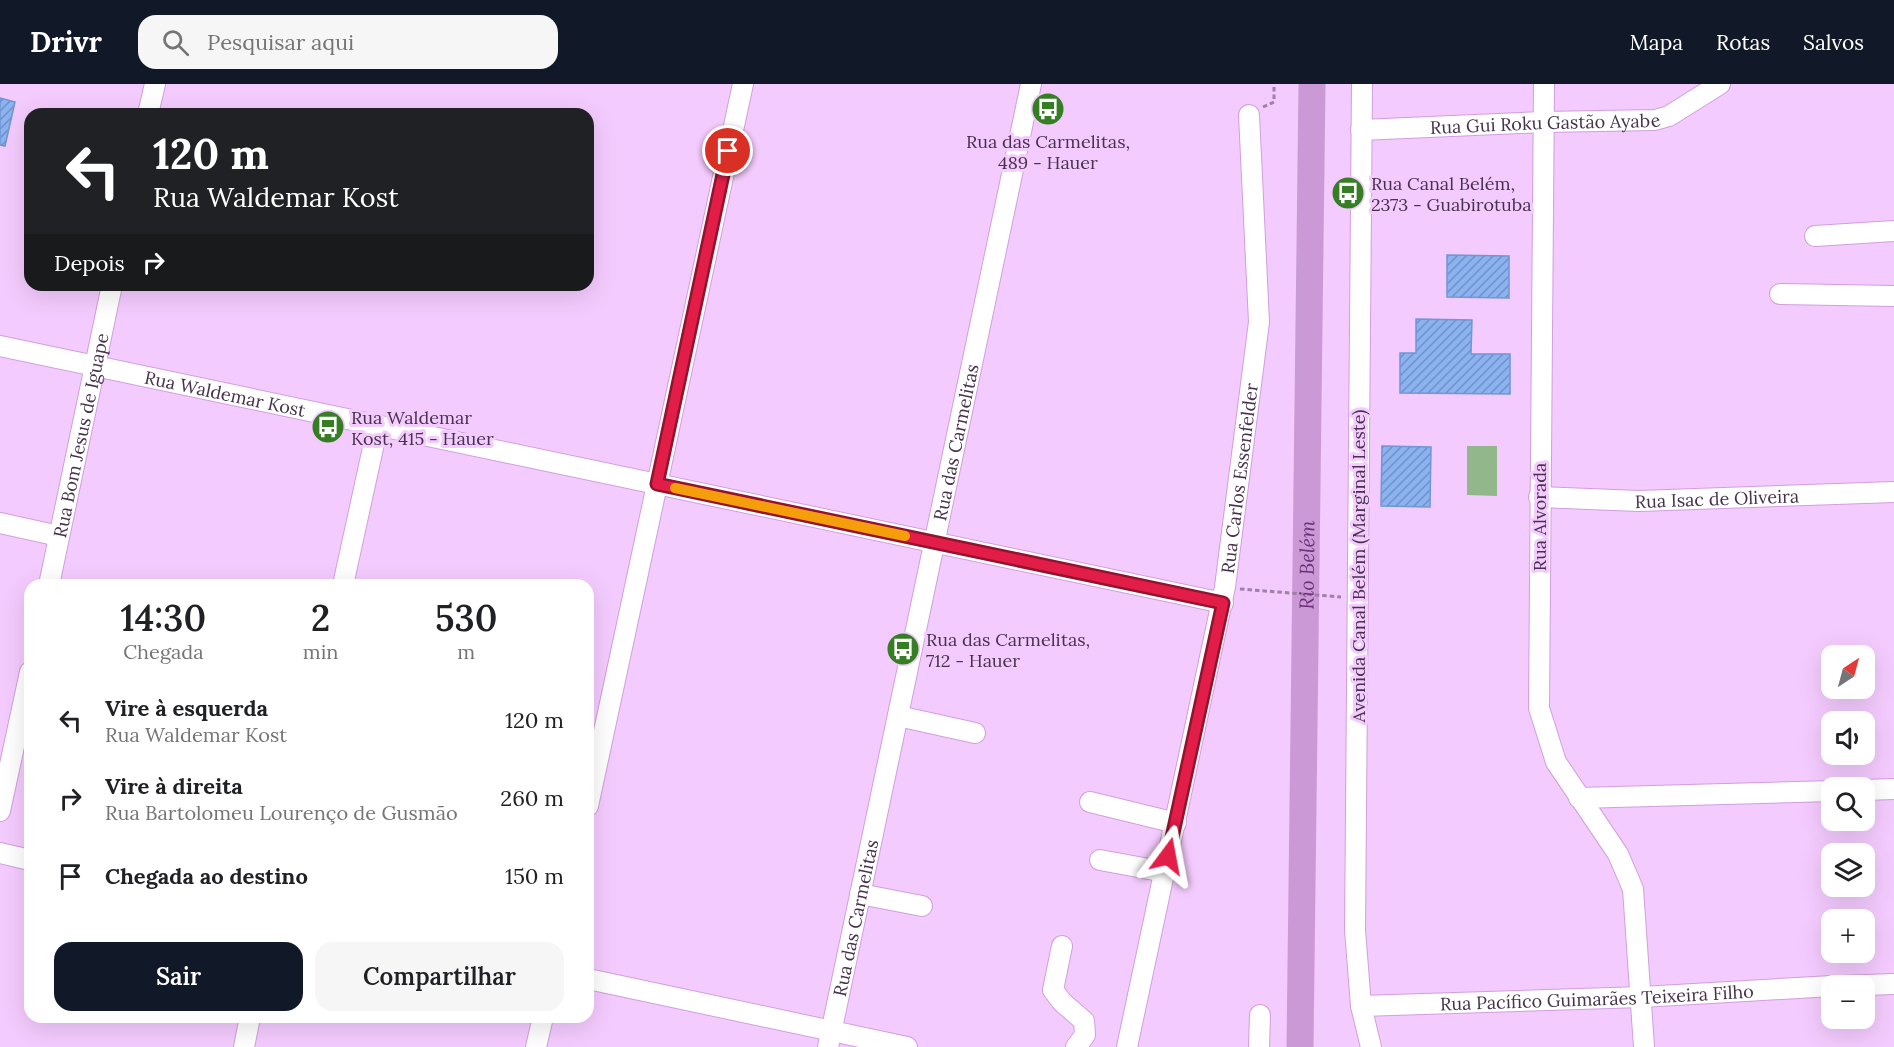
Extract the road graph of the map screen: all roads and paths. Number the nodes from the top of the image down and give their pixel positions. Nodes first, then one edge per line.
1 (155, 84) edge
2 (743, 84) edge
3 (1031, 84) edge
4 (1274, 84) edge
5 (1362, 84) edge
6 (1544, 84) edge
7 (1720, 84) edge
8 (149, 108) edge
9 (1249, 115) joint
10 (1544, 122) junction
11 (1361, 130) junction
12 (1894, 231) edge
13 (1815, 236) dead end
14 (111, 291) edge
15 (1780, 294) dead end
16 (1894, 296) edge
17 (0, 346) edge
18 (95, 366) junction
19 (378, 425) junction
20 (657, 484) junction
21 (1894, 492) edge
22 (1539, 497) junction
23 (0, 523) edge
24 (59, 536) junction
25 (934, 542) junction
26 (50, 579) edge
27 (345, 579) edge
28 (1224, 595) junction
29 (1329, 596) dead end
30 (24, 700) edge
31 (898, 716) junction
32 (975, 733) dead end
33 (594, 778) edge
34 (1894, 789) edge
35 (1875, 790) edge
36 (1821, 791) edge
37 (1580, 798) junction
38 (1089, 802) dead end
39 (0, 811) edge
40 (1176, 823) junction
41 (0, 853) edge
42 (24, 859) edge
43 (1100, 860) dead end
44 (1165, 872) junction
45 (860, 894) junction
46 (922, 906) dead end
47 (1062, 946) dead end
48 (594, 980) edge
49 (1894, 984) edge
50 (1875, 985) edge
51 (1821, 987) edge
52 (1642, 997) junction
53 (1361, 1006) junction
54 (1260, 1015) dead end
55 (249, 1023) edge
56 (542, 1023) edge
57 (829, 1039) edge
58 (244, 1047) edge
59 (536, 1047) edge
60 (903, 1047) edge
61 (1076, 1047) edge
62 (1127, 1047) edge
63 (1259, 1047) edge
64 (1371, 1047) edge
65 (1644, 1047) edge

1 - 8 street
2 - 20 street
3 - 25 street, Rua das Carmelitas
4 - 9 path
5 - 11 street, Avenida Canal Belém (Marginal Leste)
6 - 10 street, Rua Alvorada
7 - 10 street, Rua Gui Roku Gastão Ayabe
9 - 28 street, Rua Carlos Essenfelder
10 - 11 street, Rua Gui Roku Gastão Ayabe
10 - 22 street, Rua Alvorada
11 - 53 street, Avenida Canal Belém (Marginal Leste)
12 - 13 street
14 - 18 street, Rua Bom Jesus de Iguape
15 - 16 street
17 - 18 street, Rua Waldemar Kost
18 - 19 street, Rua Waldemar Kost
18 - 24 street, Rua Bom Jesus de Iguape
19 - 20 street, Rua Waldemar Kost
19 - 27 street
20 - 25 street, Rua Waldemar Kost
20 - 33 street
21 - 22 street, Rua Isac de Oliveira
22 - 37 street, Rua Alvorada
23 - 24 street
24 - 26 street, Rua Bom Jesus de Iguape
25 - 28 street, Rua Waldemar Kost
25 - 31 street, Rua das Carmelitas
28 - 29 path
28 - 40 street, Rua Carlos Essenfelder
30 - 39 street
31 - 32 street
31 - 45 street, Rua das Carmelitas
34 - 35 street
36 - 37 street
37 - 52 street, Rua Alvorada
38 - 40 street
40 - 44 street, Rua Carlos Essenfelder
41 - 42 street
43 - 44 street
44 - 62 street, Rua Carlos Essenfelder
45 - 46 street
45 - 57 street, Rua das Carmelitas
47 - 61 street
48 - 57 street
49 - 50 street
51 - 52 street, Rua Pacífico Guimarães Teixeira Filho
52 - 53 street, Rua Pacífico Guimarães Teixeira Filho
52 - 65 street, Rua Alvorada
53 - 64 street, Avenida Canal Belém (Marginal Leste)
54 - 63 street
55 - 58 street
56 - 59 street
57 - 60 street

